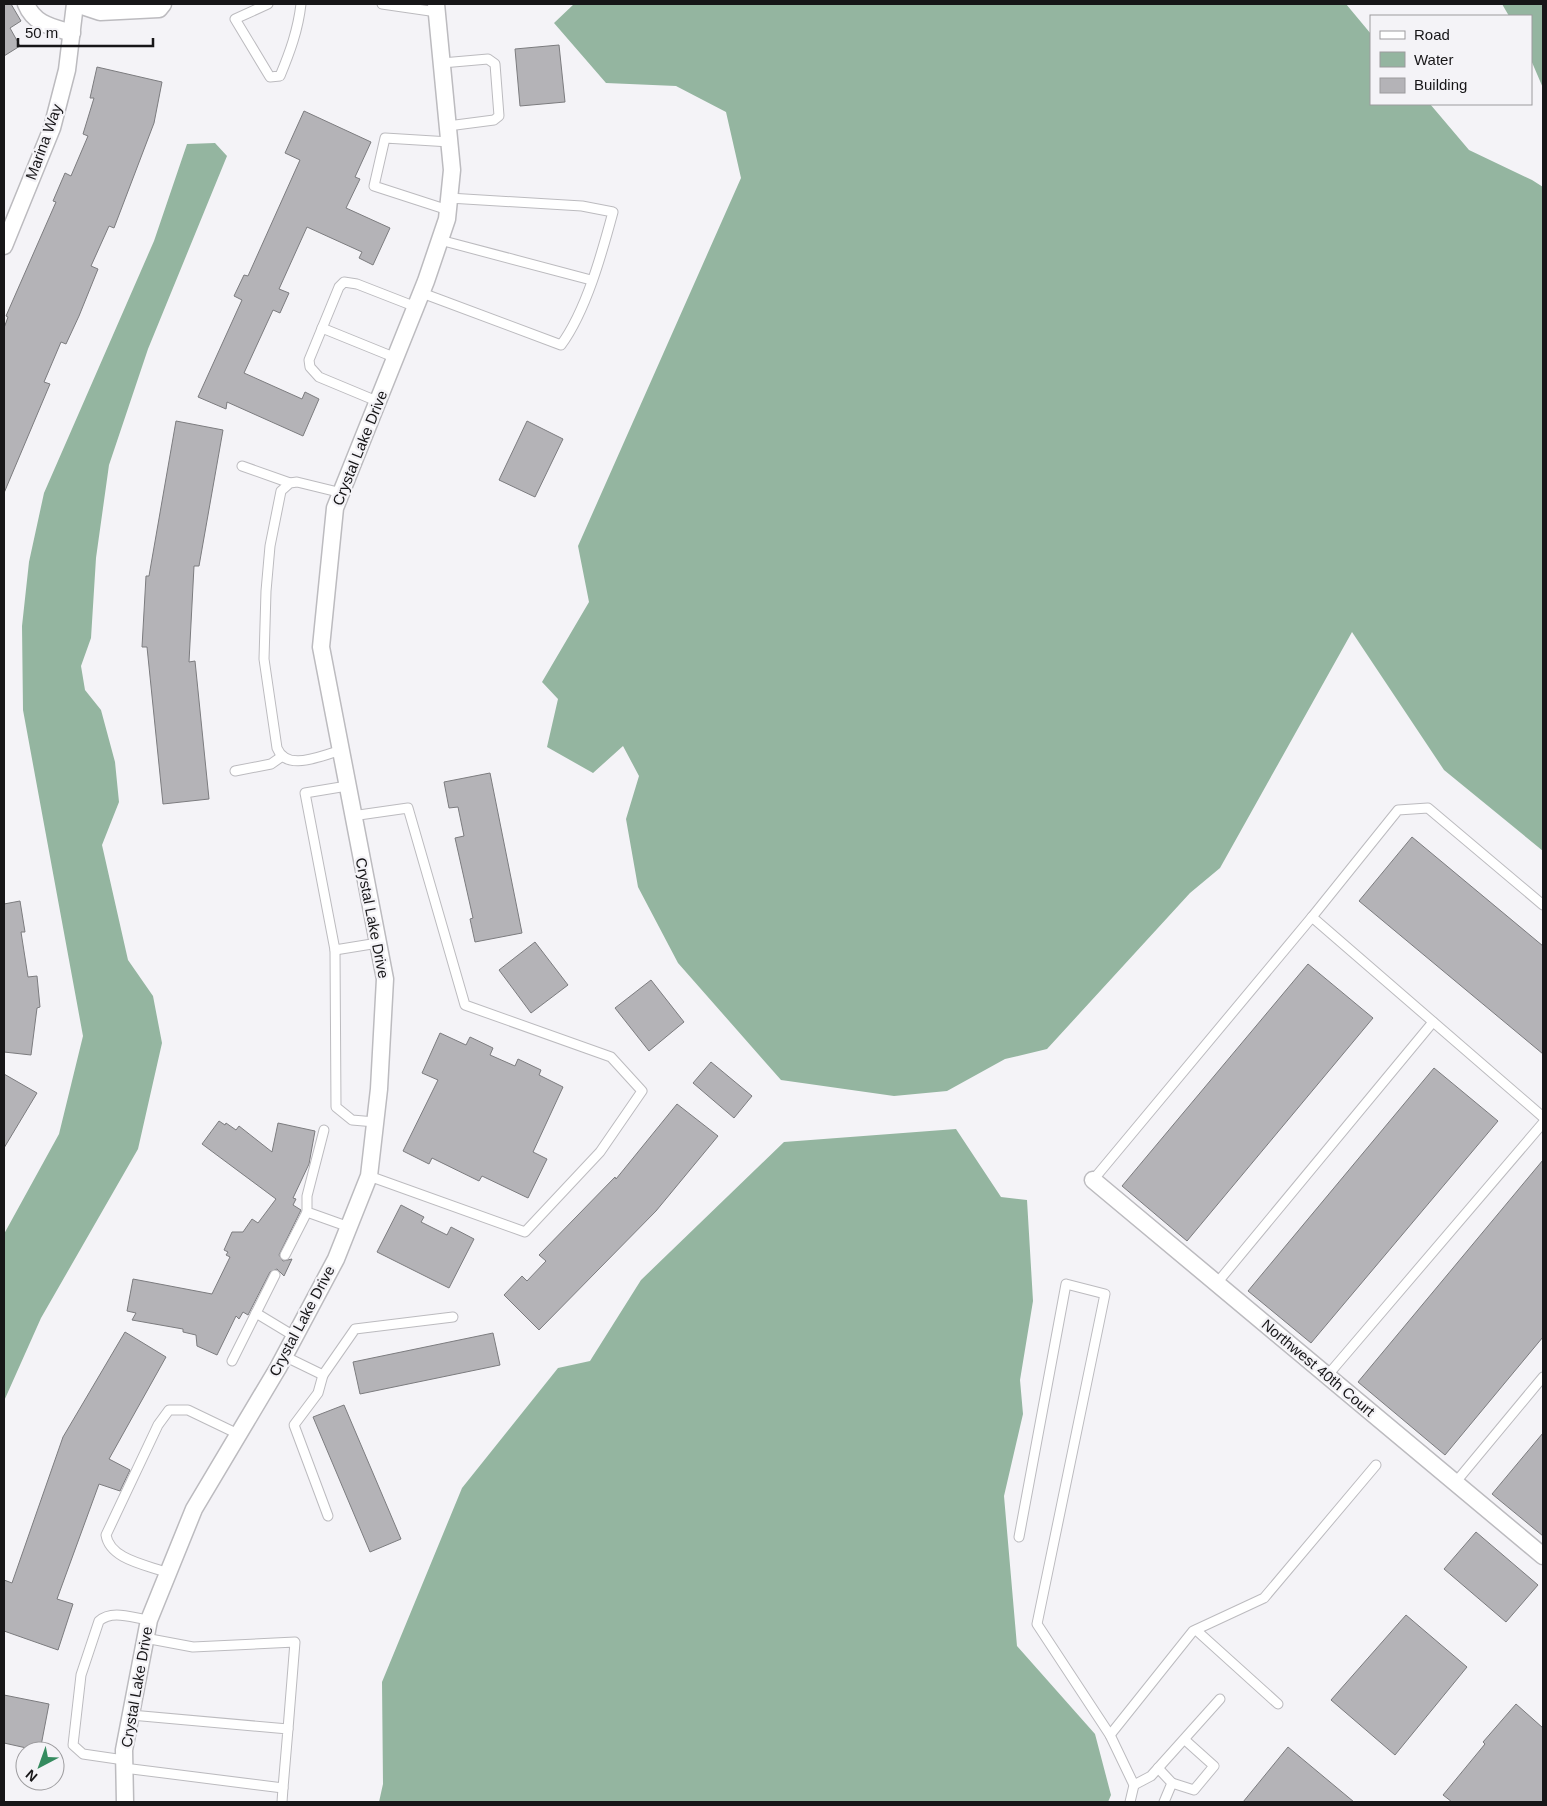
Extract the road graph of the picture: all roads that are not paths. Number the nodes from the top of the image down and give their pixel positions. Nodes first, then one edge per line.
1 (26, 4) edge
2 (75, 4) edge
3 (164, 4) edge
4 (268, 4) edge
5 (301, 4) edge
6 (382, 4) edge
7 (437, 8) edge
8 (72, 33) junction
9 (442, 63) junction
10 (449, 134) junction
11 (448, 204) junction
12 (440, 240) junction
13 (4, 246) edge
14 (591, 280) junction
15 (419, 300) junction
16 (322, 328) junction
17 (396, 358) junction
18 (379, 402) junction
19 (242, 466) dead end
20 (290, 482) junction
21 (342, 493) junction
22 (339, 752) junction
23 (281, 757) junction
24 (235, 771) dead end
25 (348, 786) junction
26 (352, 816) junction
27 (1543, 905) edge
28 (1312, 916) junction
29 (378, 943) junction
30 (335, 950) junction
31 (1434, 1022) junction
32 (1543, 1117) edge
33 (375, 1122) junction
34 (1543, 1122) edge
35 (324, 1130) dead end
36 (369, 1176) junction
37 (1093, 1180) joint
38 (307, 1212) junction
39 (349, 1227) junction
40 (286, 1255) dead end
41 (275, 1275) dead end
42 (1217, 1283) junction
43 (256, 1313) junction
44 (453, 1317) dead end
45 (294, 1336) junction
46 (284, 1356) junction
47 (232, 1361) dead end
48 (323, 1375) junction
49 (1328, 1376) junction
50 (1543, 1377) edge
51 (238, 1434) junction
52 (1376, 1465) dead end
53 (1456, 1483) junction
54 (328, 1516) dead end
55 (1019, 1537) dead end
56 (1543, 1556) edge
57 (168, 1573) junction
58 (149, 1620) junction
59 (1196, 1630) junction
60 (145, 1638) junction
61 (1220, 1699) dead end
62 (1278, 1704) dead end
63 (131, 1715) junction
64 (288, 1729) junction
65 (1110, 1735) junction
66 (1185, 1740) junction
67 (124, 1764) junction
68 (1158, 1768) junction
69 (1172, 1783) junction
70 (1134, 1785) junction
71 (283, 1788) junction
72 (124, 1802) edge
73 (282, 1802) edge
74 (1130, 1802) edge
75 (1164, 1802) edge

1 - 8 street
2 - 3 street
2 - 8 street, Marina Way
4 - 5 lane
6 - 7 lane
7 - 9 street, Crystal Lake Drive
8 - 13 street, Marina Way
9 - 10 street, Crystal Lake Drive
9 - 10 lane
10 - 11 street, Crystal Lake Drive
10 - 11 lane
11 - 12 street, Crystal Lake Drive
11 - 14 lane
12 - 14 lane
12 - 15 street, Crystal Lake Drive
14 - 15 lane
15 - 16 lane
15 - 17 street, Crystal Lake Drive
16 - 17 lane
16 - 18 lane
17 - 18 street, Crystal Lake Drive
18 - 21 street, Crystal Lake Drive
19 - 20 lane
20 - 21 lane
20 - 23 lane
21 - 22 street, Crystal Lake Drive
22 - 23 lane
22 - 25 street, Crystal Lake Drive
23 - 24 lane
25 - 26 street, Crystal Lake Drive
25 - 30 lane
26 - 29 street, Crystal Lake Drive
26 - 36 lane
27 - 28 lane
28 - 31 lane
28 - 37 lane
29 - 30 lane
29 - 33 street, Crystal Lake Drive
30 - 33 lane
31 - 32 lane
31 - 42 lane
33 - 36 street, Crystal Lake Drive
34 - 49 lane
35 - 38 lane
36 - 39 street, Crystal Lake Drive
37 - 42 street, Northwest 40th Court
38 - 39 lane
38 - 40 lane
39 - 45 street, Crystal Lake Drive
41 - 43 lane
42 - 49 street, Northwest 40th Court
43 - 45 lane
43 - 47 lane
44 - 48 lane
45 - 46 street, Crystal Lake Drive
46 - 48 lane
46 - 51 street, Crystal Lake Drive
48 - 54 lane
49 - 53 street, Northwest 40th Court
50 - 53 lane
51 - 57 street, Crystal Lake Drive
51 - 57 lane
52 - 59 lane
53 - 56 street, Northwest 40th Court
55 - 65 lane
57 - 58 street, Crystal Lake Drive
58 - 60 street, Crystal Lake Drive
58 - 67 lane
59 - 62 lane
59 - 65 lane
60 - 63 street, Crystal Lake Drive
60 - 64 lane
61 - 66 lane
63 - 64 lane
63 - 67 street, Crystal Lake Drive
64 - 71 lane
65 - 70 lane
66 - 68 lane
66 - 69 lane
67 - 71 lane
67 - 72 street, Crystal Lake Drive
68 - 69 lane
68 - 70 lane
69 - 75 lane
70 - 74 lane
71 - 73 lane

